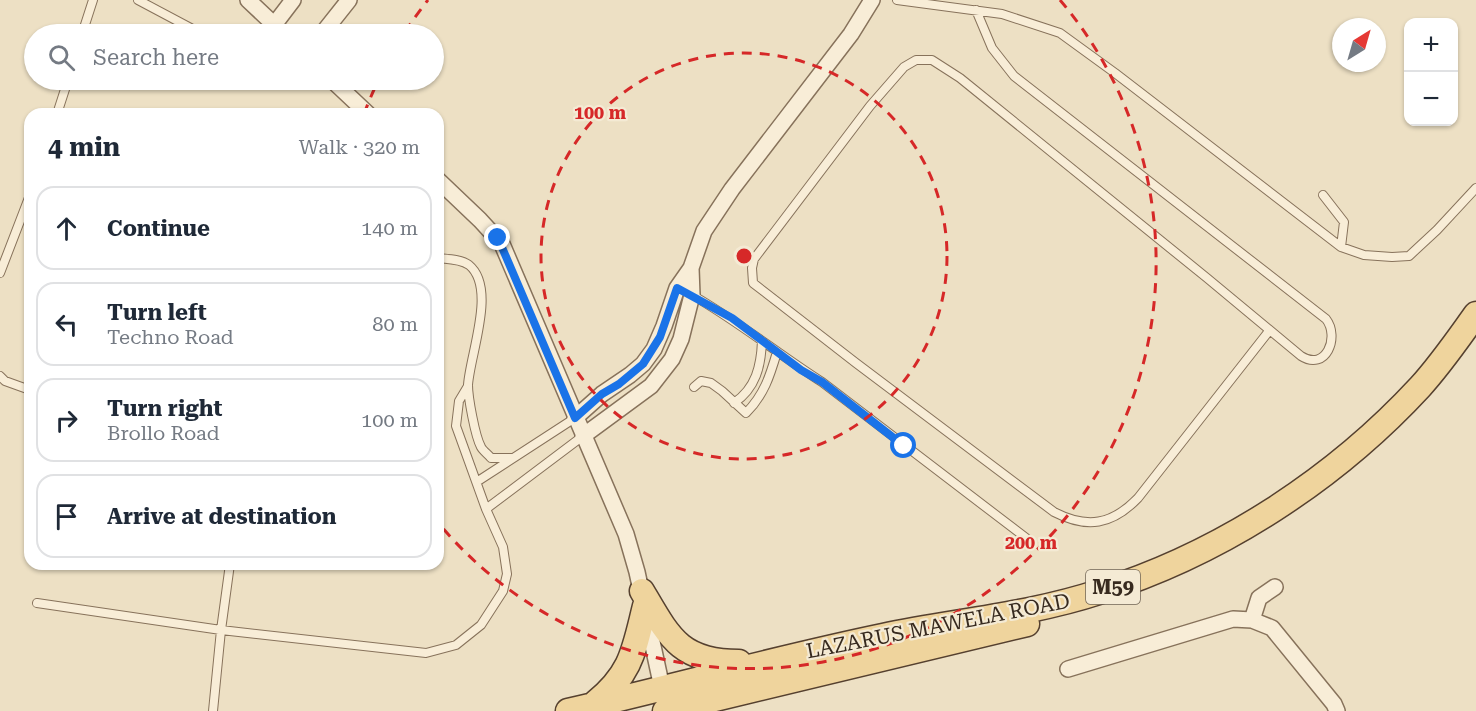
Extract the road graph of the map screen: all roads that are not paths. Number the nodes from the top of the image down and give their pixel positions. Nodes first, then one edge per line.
1 (93, 0) edge
2 (138, 0) edge
3 (248, 0) edge
4 (293, 0) edge
5 (349, 0) edge
6 (872, 0) edge
7 (897, 0) edge
8 (976, 10) junction
9 (85, 24) edge
10 (183, 24) edge
11 (273, 24) edge
12 (282, 24) edge
13 (330, 24) edge
14 (65, 90) edge
15 (343, 90) edge
16 (59, 108) edge
17 (362, 108) edge
18 (444, 186) edge
19 (1476, 188) edge
20 (1323, 195) dead end
21 (24, 211) edge
22 (1341, 247) junction
23 (444, 259) edge
24 (691, 268) junction
25 (0, 273) edge
26 (677, 288) junction
27 (692, 296) junction
28 (1476, 314) edge
29 (1269, 331) junction
30 (1476, 337) edge
31 (762, 341) junction
32 (777, 352) junction
33 (0, 376) edge
34 (0, 385) edge
35 (468, 386) junction
36 (694, 387) dead end
37 (21, 388) junction
38 (24, 389) edge
39 (734, 403) junction
40 (575, 418) junction
41 (583, 436) junction
42 (513, 459) junction
43 (478, 481) junction
44 (486, 509) junction
45 (1030, 541) dead end
46 (229, 570) edge
47 (1275, 586) dead end
48 (643, 599) junction
49 (37, 603) dead end
50 (1252, 620) junction
51 (221, 630) junction
52 (776, 660) junction
53 (1068, 669) dead end
54 (665, 705) edge
55 (580, 708) edge
56 (213, 711) edge
57 (1337, 711) edge

1 - 9 lane
2 - 10 lane
3 - 11 street
4 - 12 street
5 - 13 street
6 - 24 street
7 - 8 lane
8 - 22 lane
8 - 29 lane
14 - 16 lane
15 - 17 street
18 - 40 street
19 - 22 lane
20 - 22 lane
21 - 25 lane
23 - 35 lane
24 - 26 street
24 - 27 street
26 - 27 lane
26 - 40 street
27 - 31 lane
27 - 41 street
28 - 52 main road, LAZARUS MAWELA ROAD / M59
29 - 29 lane
30 - 54 main road, LAZARUS MAWELA ROAD / M59
31 - 32 lane
31 - 39 lane
32 - 39 lane
32 - 45 lane
33 - 37 lane
34 - 37 lane
35 - 42 lane
35 - 43 lane
36 - 39 lane
37 - 38 lane
40 - 41 street
40 - 42 lane
41 - 44 lane
41 - 48 street
42 - 43 lane
43 - 44 lane
44 - 51 lane
46 - 51 lane
47 - 50 street
48 - 52 main road
48 - 54 street
48 - 55 main road
49 - 51 lane
50 - 53 street
50 - 57 street
51 - 56 lane
52 - 54 main road, LAZARUS MAWELA ROAD / M59
54 - 55 main road, M59

